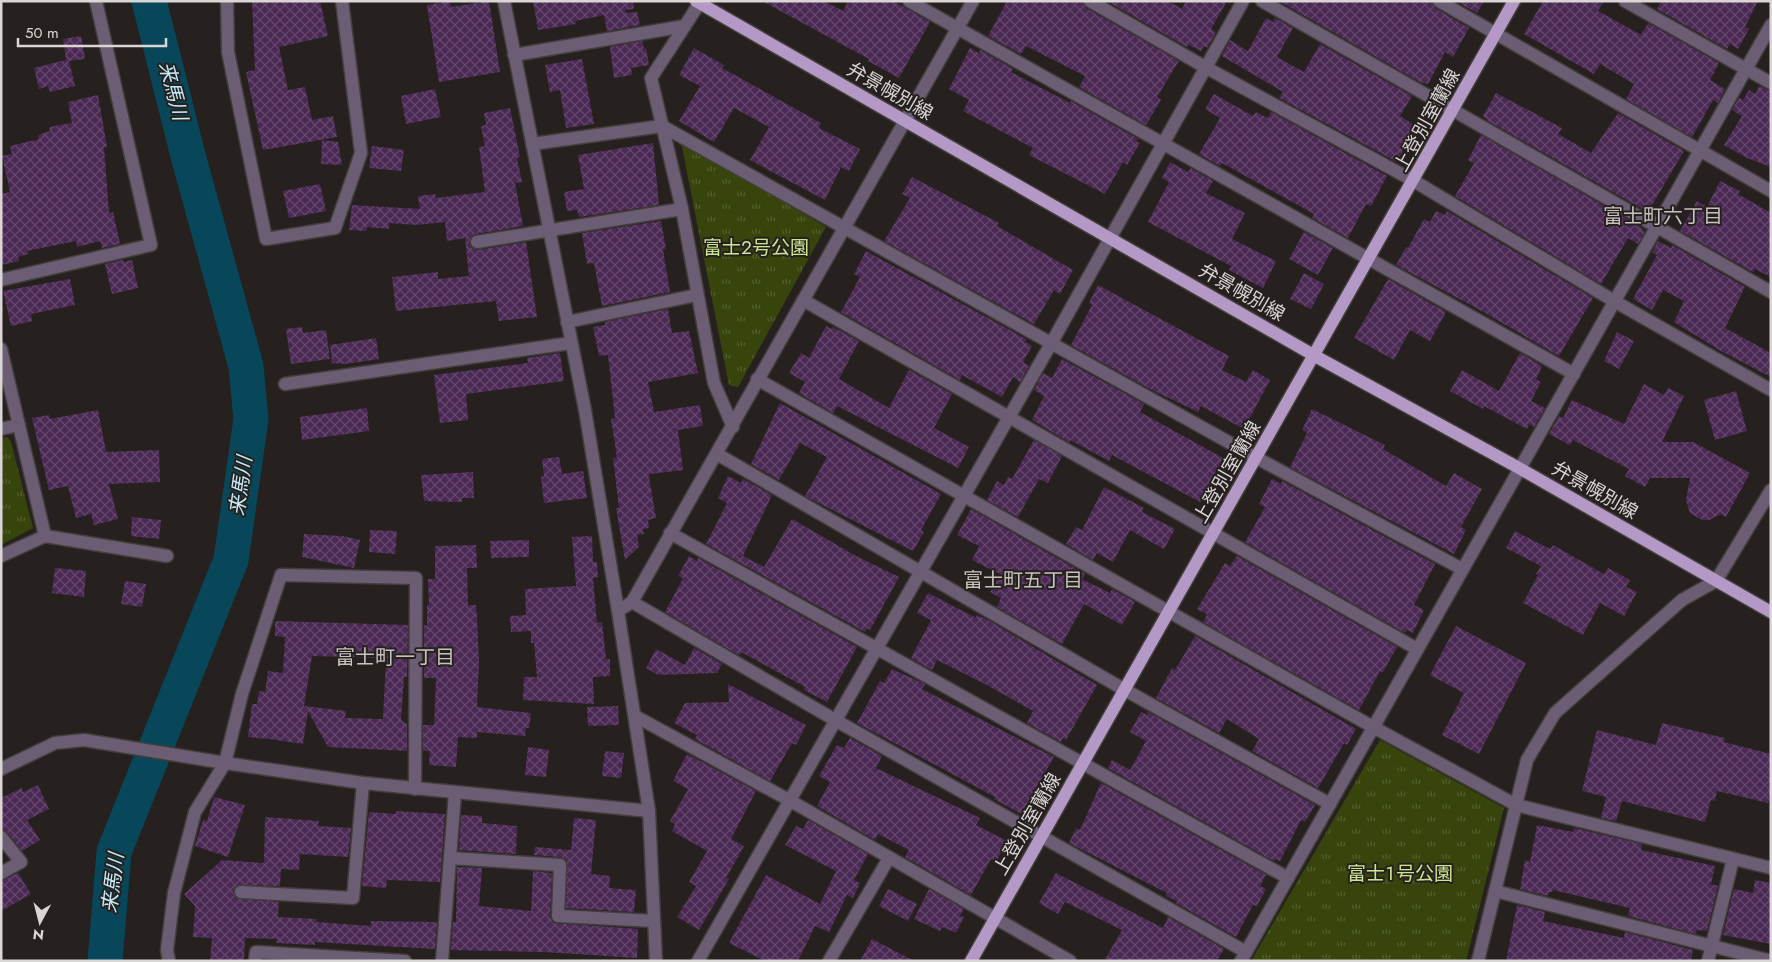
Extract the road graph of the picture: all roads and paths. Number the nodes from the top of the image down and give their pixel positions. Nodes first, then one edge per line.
1 (96, 1) edge
2 (227, 1) edge
3 (342, 1) edge
4 (504, 1) edge
5 (909, 1) edge
6 (973, 1) edge
7 (1090, 1) edge
8 (1243, 1) edge
9 (1262, 1) edge
10 (1439, 1) edge
11 (1514, 1) edge
12 (1625, 1) edge
13 (699, 2) edge
14 (1771, 25) edge
15 (685, 26) junction
16 (957, 29) junction
17 (1496, 34) junction
18 (514, 55) junction
19 (1205, 67) junction
20 (1746, 69) junction
21 (1771, 83) edge
22 (1453, 111) junction
23 (905, 121) junction
24 (662, 126) junction
25 (532, 144) junction
26 (1162, 144) junction
27 (1700, 151) junction
28 (1414, 181) junction
29 (1771, 191) edge
30 (682, 209) junction
31 (1657, 226) junction
32 (844, 228) junction
33 (549, 230) junction
34 (1110, 237) junction
35 (477, 242) dead end
36 (1368, 260) junction
37 (1, 280) edge
38 (1771, 292) edge
39 (697, 295) junction
40 (803, 300) junction
41 (1614, 300) junction
42 (567, 322) junction
43 (1052, 342) junction
44 (571, 343) junction
45 (1, 349) edge
46 (1315, 356) junction
47 (1574, 374) junction
48 (757, 379) junction
49 (285, 384) dead end
50 (1771, 390) edge
51 (1008, 418) junction
52 (19, 425) junction
53 (732, 427) junction
54 (1, 429) edge
55 (717, 454) junction
56 (1257, 458) junction
57 (1519, 468) junction
58 (1771, 490) edge
59 (964, 495) junction
60 (670, 533) junction
61 (1213, 534) junction
62 (45, 536) junction
63 (1, 556) edge
64 (167, 556) dead end
65 (1462, 569) junction
66 (920, 572) junction
67 (1716, 581) junction
68 (632, 602) junction
69 (1169, 610) junction
70 (618, 611) junction
71 (1771, 612) edge
72 (1417, 649) junction
73 (876, 650) junction
74 (1125, 690) junction
75 (635, 716) junction
76 (835, 720) junction
77 (1373, 727) junction
78 (225, 763) junction
79 (1082, 764) junction
80 (1, 769) edge
81 (362, 783) junction
82 (414, 789) junction
83 (455, 793) junction
84 (789, 800) junction
85 (1330, 804) junction
86 (1516, 805) junction
87 (649, 811) junction
88 (1042, 836) junction
89 (1, 837) edge
90 (450, 858) junction
91 (889, 858) junction
92 (1732, 859) junction
93 (1771, 868) edge
94 (1, 873) edge
95 (1288, 878) junction
96 (1495, 891) junction
97 (241, 892) dead end
98 (995, 918) junction
99 (654, 922) junction
100 (1712, 946) junction
101 (1244, 957) edge
102 (309, 958) edge
103 (1771, 960) edge
104 (169, 961) edge
105 (255, 961) edge
106 (406, 961) edge
107 (442, 961) edge
108 (656, 961) edge
109 (698, 961) edge
110 (829, 961) edge
111 (971, 961) edge
112 (1070, 961) edge
113 (1478, 961) edge
114 (1708, 961) edge

1 - 37 street
2 - 3 street
4 - 18 street
5 - 16 street
6 - 16 street
7 - 19 street
8 - 19 street
9 - 22 street
10 - 17 street
11 - 17 main road, 上登別室蘭線
12 - 20 street
13 - 15 street
13 - 23 main road, 弁景幌別線
14 - 20 street
15 - 18 street
15 - 24 street
16 - 23 street
16 - 26 street
17 - 22 main road, 上登別室蘭線
17 - 27 street
18 - 25 street
19 - 26 street
19 - 28 street
20 - 21 street
20 - 27 street
22 - 28 main road, 上登別室蘭線
22 - 31 street
23 - 32 street
23 - 34 main road, 弁景幌別線
24 - 25 street
24 - 30 street
24 - 32 street
25 - 33 street
26 - 34 street
26 - 36 street
27 - 29 street
27 - 31 street
28 - 36 main road, 上登別室蘭線
28 - 41 street
30 - 33 street
30 - 39 street
31 - 38 street
31 - 41 street
32 - 40 street
32 - 43 street
33 - 35 street
33 - 42 street
34 - 43 street
34 - 46 main road, 弁景幌別線
36 - 46 main road, 上登別室蘭線
36 - 47 street
39 - 42 street
39 - 53 street
40 - 48 street
40 - 51 street
41 - 47 street
41 - 50 street
42 - 44 street
43 - 51 street
43 - 56 street
44 - 49 street
44 - 70 street
45 - 52 street
46 - 56 main road, 上登別室蘭線
46 - 57 main road, 弁景幌別線
47 - 57 street
48 - 53 street
48 - 59 street
51 - 59 street
51 - 61 street
52 - 54 street
52 - 62 street
53 - 55 street
55 - 60 street
55 - 66 street
56 - 61 main road, 上登別室蘭線
56 - 65 street
57 - 65 street
57 - 67 main road, 弁景幌別線
58 - 67 street
59 - 66 street
59 - 69 street
60 - 68 street
60 - 73 street
61 - 69 main road, 上登別室蘭線
61 - 72 street
62 - 63 street
62 - 64 street
65 - 72 street
66 - 73 street
66 - 74 street
67 - 71 main road, 弁景幌別線
67 - 86 street
68 - 70 street
68 - 76 street
69 - 74 main road, 上登別室蘭線
69 - 77 street
70 - 75 street
72 - 77 street
73 - 76 street
73 - 79 street
74 - 79 main road, 上登別室蘭線
74 - 85 street
75 - 84 street
75 - 87 street
76 - 84 street
76 - 88 street
77 - 85 street
77 - 86 street
78 - 80 street
78 - 81 street
78 - 82 street
78 - 104 street
79 - 88 main road, 上登別室蘭線
79 - 95 street
81 - 82 street
81 - 97 street
82 - 83 street
83 - 87 street
83 - 90 street
84 - 91 street
84 - 109 street
85 - 95 street
86 - 92 street
86 - 96 street
87 - 99 street
88 - 98 main road, 上登別室蘭線
88 - 101 street
89 - 94 street
90 - 99 street
90 - 107 street
91 - 98 street
91 - 110 street
92 - 93 street
92 - 100 street
95 - 101 street
96 - 100 street
96 - 113 street
98 - 111 main road, 上登別室蘭線
98 - 112 street
99 - 108 street
100 - 103 street
100 - 114 street
102 - 105 street
102 - 106 street

